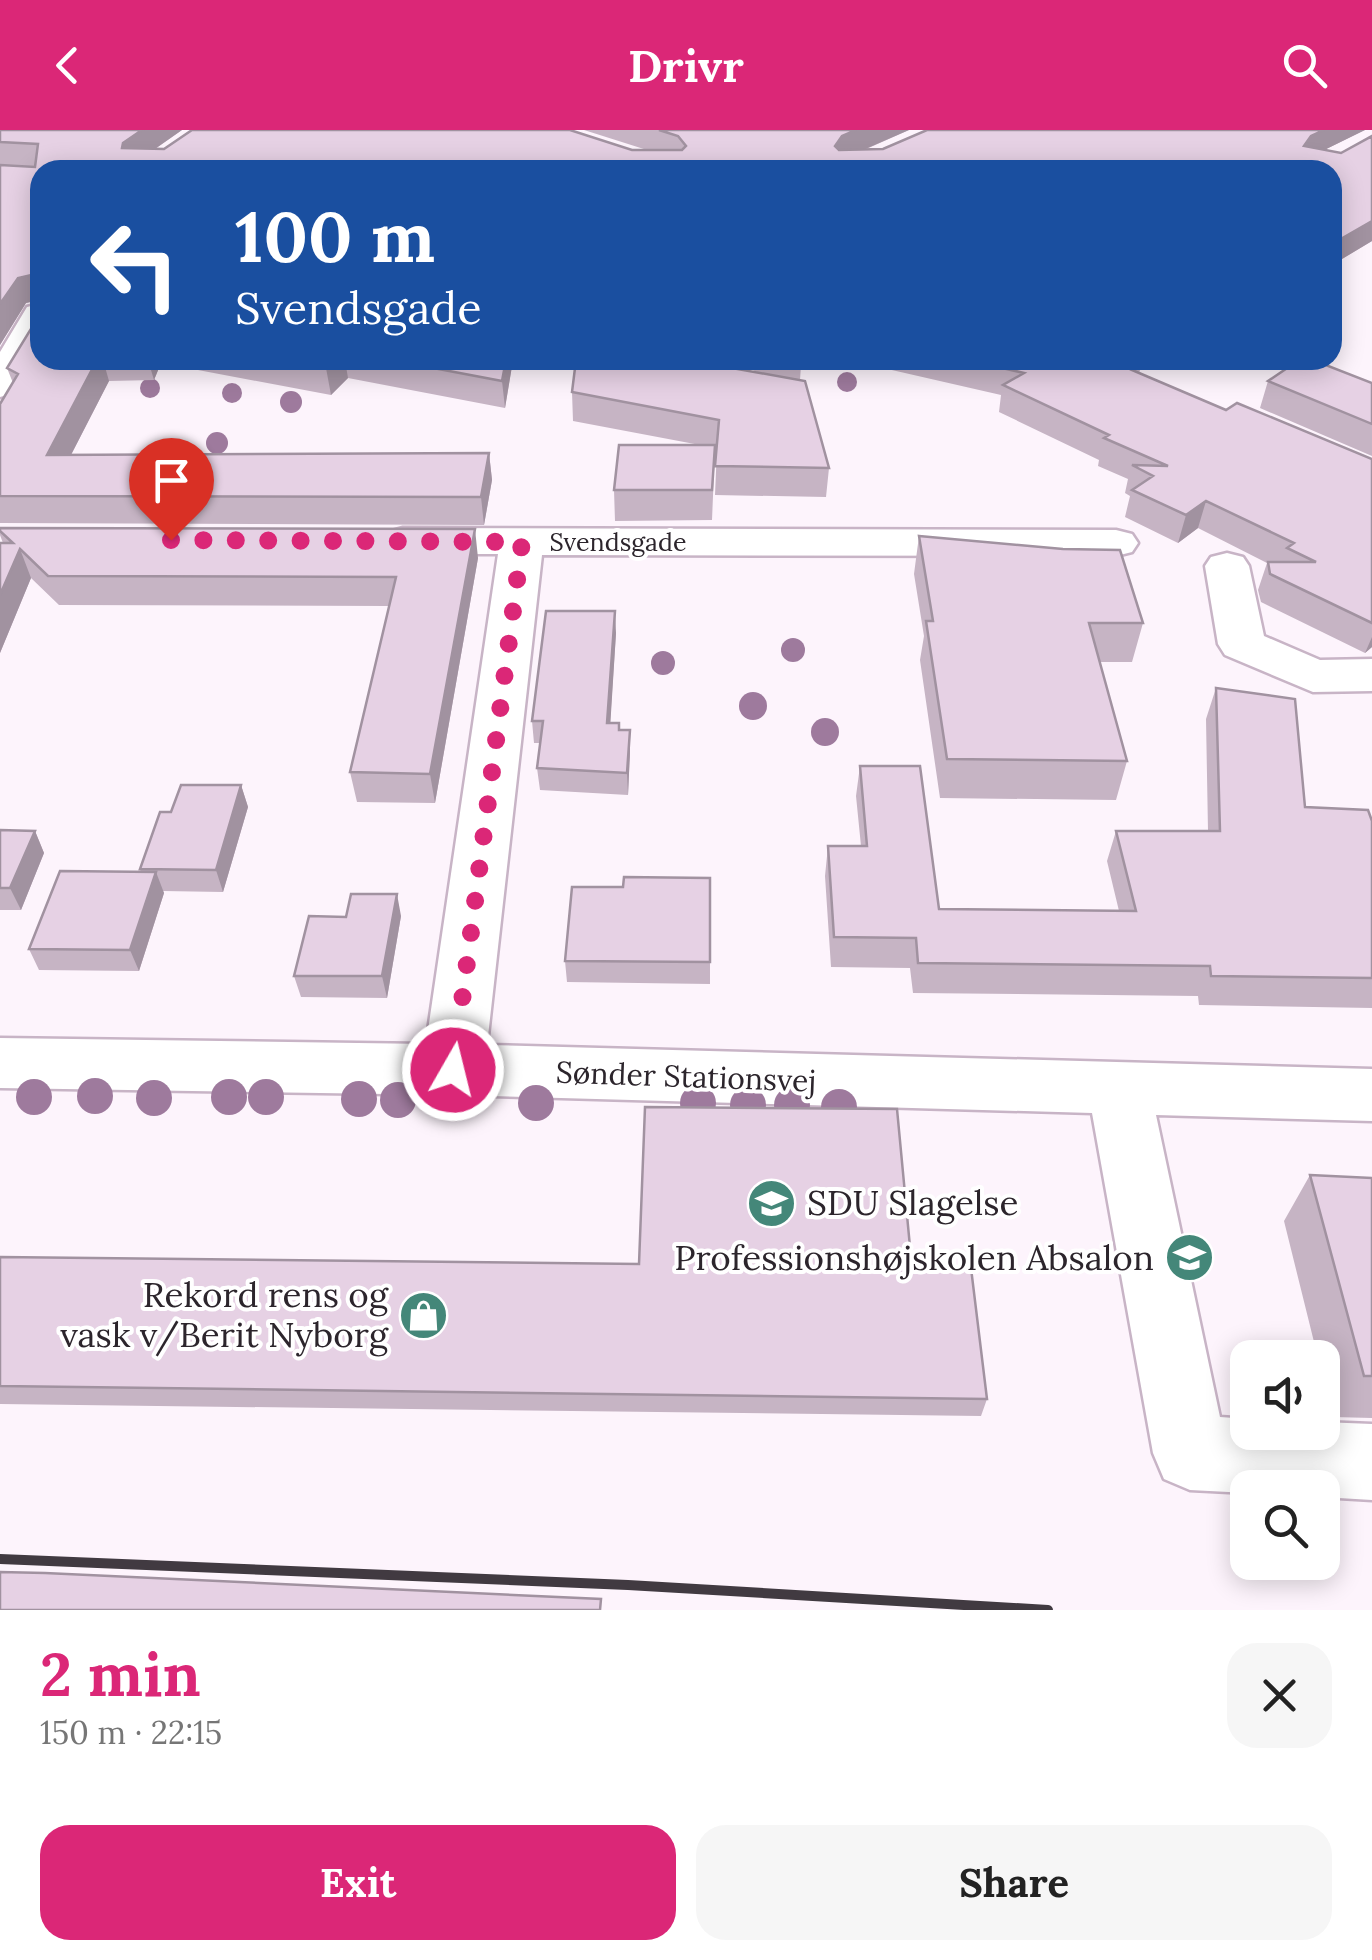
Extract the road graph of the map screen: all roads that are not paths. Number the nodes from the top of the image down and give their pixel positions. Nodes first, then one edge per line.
1 (30, 334) edge
2 (0, 386) edge
3 (357, 541) edge
4 (522, 542) junction
5 (1116, 544) dead end
6 (1226, 566) dead end
7 (1372, 675) edge
8 (0, 1063) edge
9 (453, 1070) junction
10 (1120, 1088) junction
11 (1372, 1096) edge
12 (1372, 1462) edge

1 - 2 street
3 - 4 street, Svendsgade
4 - 5 street, Svendsgade
4 - 9 street
6 - 7 street
8 - 9 street, Sønder Stationsvej
9 - 10 street, Sønder Stationsvej
10 - 11 street, Sønder Stationsvej
10 - 12 street

